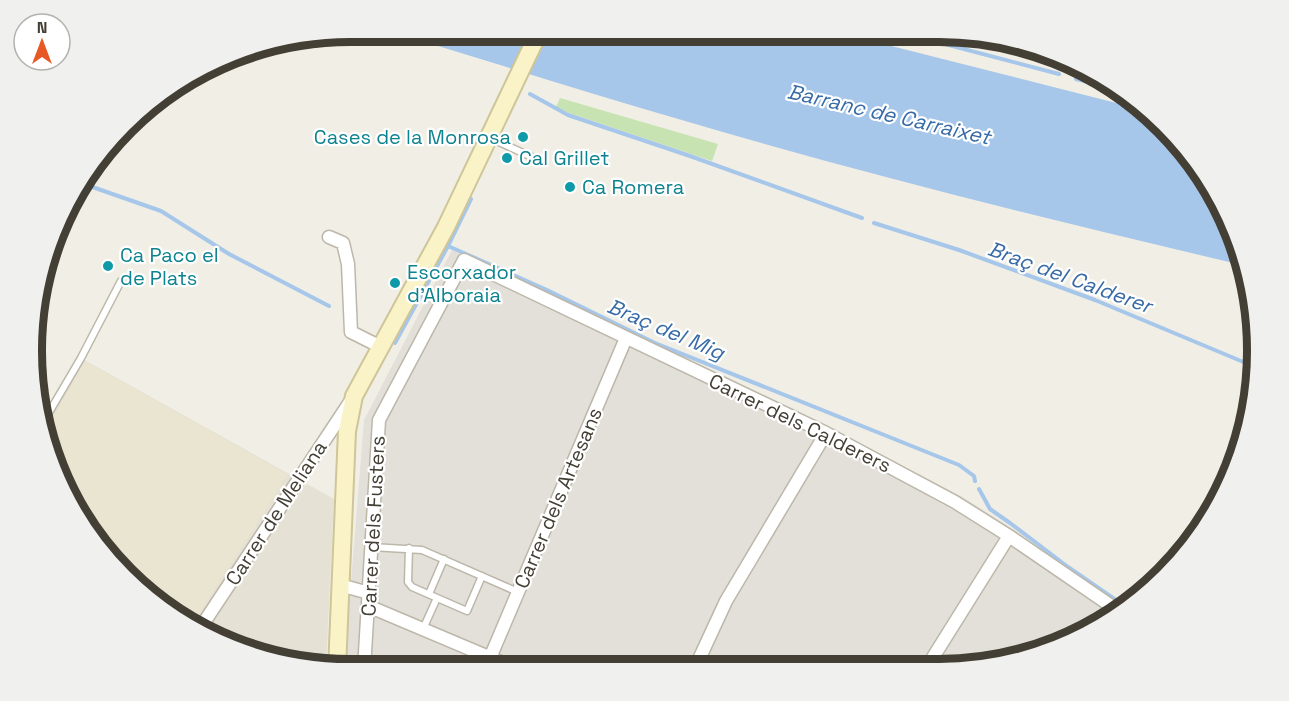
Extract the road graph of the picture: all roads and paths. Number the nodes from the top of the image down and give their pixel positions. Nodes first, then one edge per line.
1 (534, 42) edge
2 (489, 138) junction
3 (543, 162) dead end
4 (329, 237) dead end
5 (464, 260) joint
6 (121, 281) dead end
7 (626, 338) junction
8 (381, 347) junction
9 (354, 396) junction
10 (49, 413) edge
11 (826, 433) junction
12 (1009, 536) junction
13 (372, 547) junction
14 (410, 548) junction
15 (444, 559) junction
16 (482, 576) junction
17 (340, 585) junction
18 (518, 592) junction
19 (429, 594) junction
20 (437, 598) junction
21 (368, 600) junction
22 (1111, 606) edge
23 (204, 622) edge
24 (423, 629) junction
25 (337, 658) edge
26 (490, 658) joint
27 (365, 659) edge
28 (699, 659) edge
29 (932, 659) edge

1 - 2 main road
2 - 3 lane
2 - 8 main road
4 - 8 street
5 - 7 street, Carrer dels Calderers
5 - 13 street, Carrer dels Fusters
6 - 10 lane
7 - 11 street, Carrer dels Calderers
7 - 18 street, Carrer dels Artesans
8 - 9 main road
9 - 17 main road
9 - 23 street, Carrer de Meliana
11 - 12 street, Carrer dels Calderers
11 - 28 street
12 - 22 street, Carrer dels Calderers
12 - 29 street
13 - 14 lane
13 - 21 street, Carrer dels Fusters
14 - 15 lane
14 - 19 lane
15 - 16 lane
15 - 19 lane
16 - 18 lane
16 - 20 lane
17 - 21 street
17 - 25 main road
18 - 26 street, Carrer dels Artesans
19 - 20 lane
20 - 24 lane
21 - 24 street
21 - 27 street, Carrer dels Fusters
24 - 26 street

